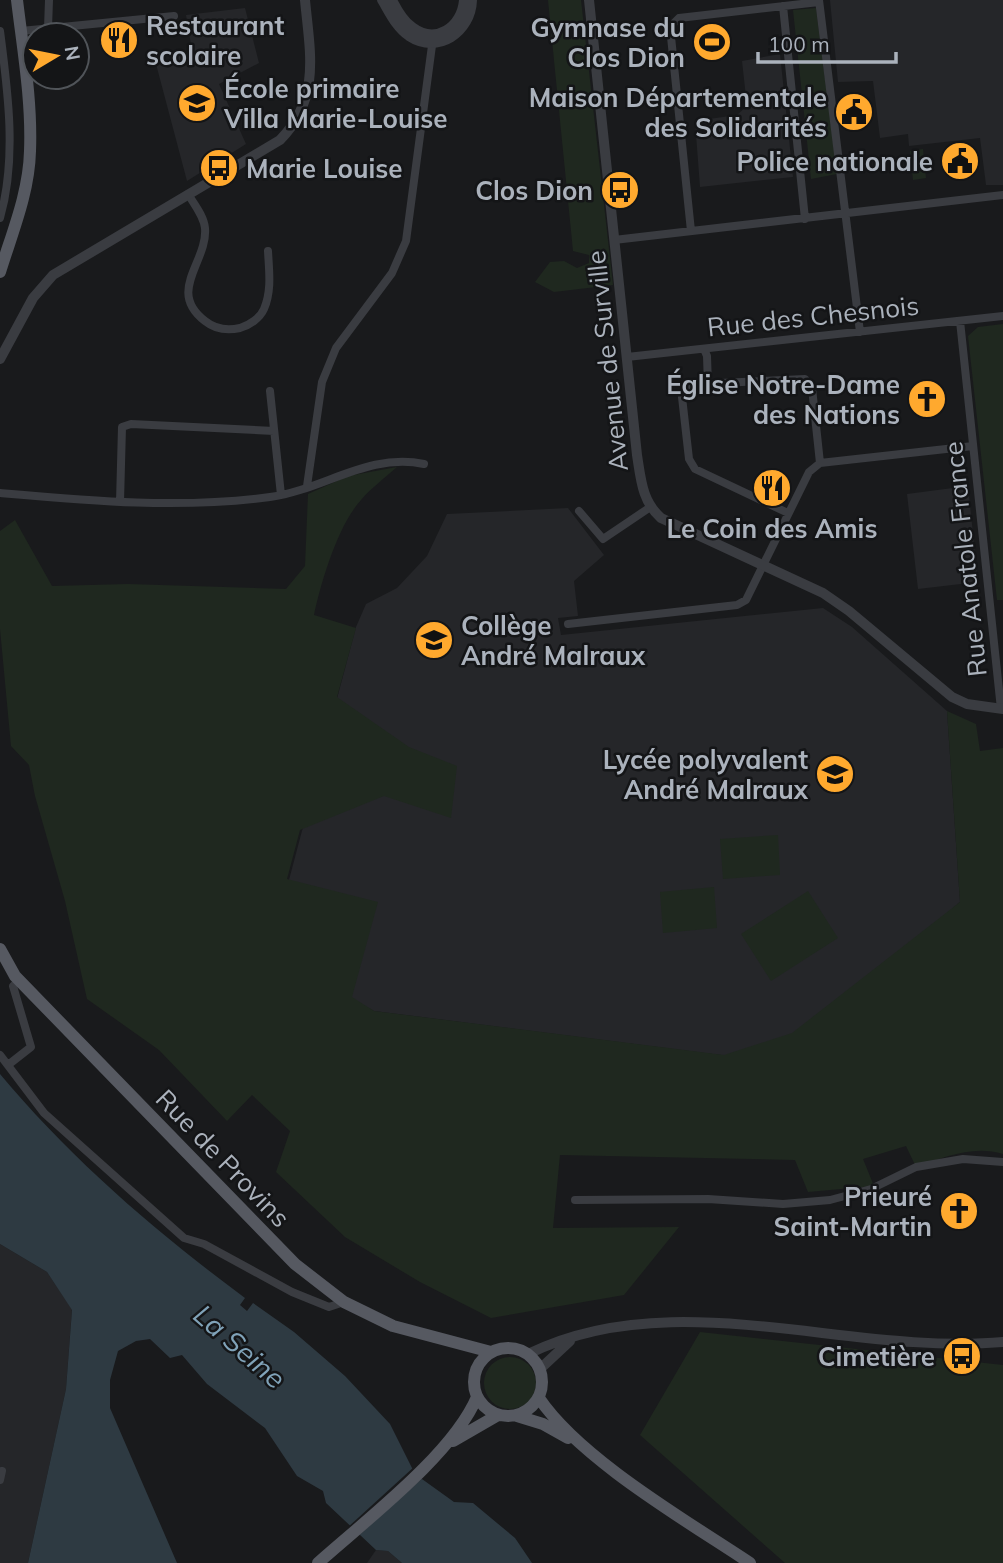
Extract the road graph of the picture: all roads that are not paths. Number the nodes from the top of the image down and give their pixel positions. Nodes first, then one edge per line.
1 (18, 0) edge
2 (49, 0) edge
3 (305, 0) edge
4 (382, 0) edge
5 (392, 0) edge
6 (464, 0) edge
7 (472, 0) edge
8 (819, 1) edge
9 (588, 2) edge
10 (783, 6) junction
11 (174, 16) dead end
12 (48, 21) edge
13 (91, 24) edge
14 (0, 31) edge
15 (21, 31) edge
16 (433, 39) junction
17 (26, 91) edge
18 (4, 121) edge
19 (188, 194) junction
20 (1003, 195) edge
21 (846, 214) junction
22 (0, 218) edge
23 (805, 219) junction
24 (691, 231) junction
25 (614, 240) junction
26 (268, 251) dead end
27 (0, 272) edge
28 (1003, 316) edge
29 (960, 321) junction
30 (860, 332) junction
31 (704, 349) junction
32 (627, 357) junction
33 (0, 359) edge
34 (708, 386) junction
35 (270, 391) dead end
36 (274, 431) junction
37 (973, 446) junction
38 (820, 463) junction
39 (424, 464) dead end
40 (307, 486) junction
41 (0, 493) edge
42 (281, 495) junction
43 (120, 502) junction
44 (649, 508) junction
45 (579, 511) dead end
46 (788, 513) junction
47 (764, 566) junction
48 (568, 624) dead end
49 (1002, 709) edge
50 (0, 949) edge
51 (19, 980) junction
52 (0, 1055) edge
53 (8, 1065) junction
54 (1003, 1162) edge
55 (575, 1199) dead end
56 (344, 1302) junction
57 (579, 1336) junction
58 (454, 1341) junction
59 (1003, 1342) edge
60 (491, 1352) junction
61 (528, 1354) junction
62 (476, 1369) junction
63 (540, 1369) junction
64 (477, 1397) junction
65 (539, 1398) junction
66 (498, 1415) junction
67 (517, 1416) junction
68 (449, 1443) junction
69 (584, 1447) junction
70 (321, 1560) edge
71 (750, 1563) edge

1 - 15 main road
2 - 12 street
3 - 19 street
4 - 16 street
5 - 16 street
6 - 16 street
7 - 16 street
8 - 10 street
8 - 21 street
9 - 25 street, Avenue de Surville
10 - 23 street
10 - 24 street
11 - 13 street
14 - 18 street
16 - 40 street
17 - 27 main road
18 - 22 street
19 - 26 street
19 - 33 street
20 - 21 street
21 - 23 street
21 - 30 street
23 - 24 street
24 - 25 street
25 - 32 street, Avenue de Surville
28 - 29 street, Rue des Chesnois
29 - 30 street, Rue des Chesnois
29 - 37 street, Rue Anatole France
30 - 31 street, Rue des Chesnois
31 - 32 street, Rue des Chesnois
31 - 34 street
32 - 44 street, Avenue de Surville
34 - 38 street
34 - 46 street
35 - 36 street
36 - 42 street
36 - 43 street
37 - 38 street
37 - 49 street, Rue Anatole France
38 - 46 street
39 - 40 street
40 - 42 street
41 - 43 street
42 - 43 street
44 - 45 street
44 - 47 street
46 - 47 street
47 - 48 street
47 - 49 street
50 - 51 main road, Rue de Provins
51 - 53 street
51 - 56 main road, Rue de Provins
52 - 53 street
53 - 56 street
54 - 55 street
56 - 58 main road, Rue de Provins
57 - 59 street
57 - 61 street
57 - 63 street
58 - 60 main road, Rue de Provins
58 - 62 main road
60 - 61 main road
60 - 62 main road
61 - 63 main road
62 - 64 main road
63 - 65 main road
64 - 66 main road
64 - 68 main road
65 - 67 main road
65 - 69 main road
66 - 67 main road
66 - 68 main road
67 - 69 main road
68 - 70 main road
69 - 71 main road

